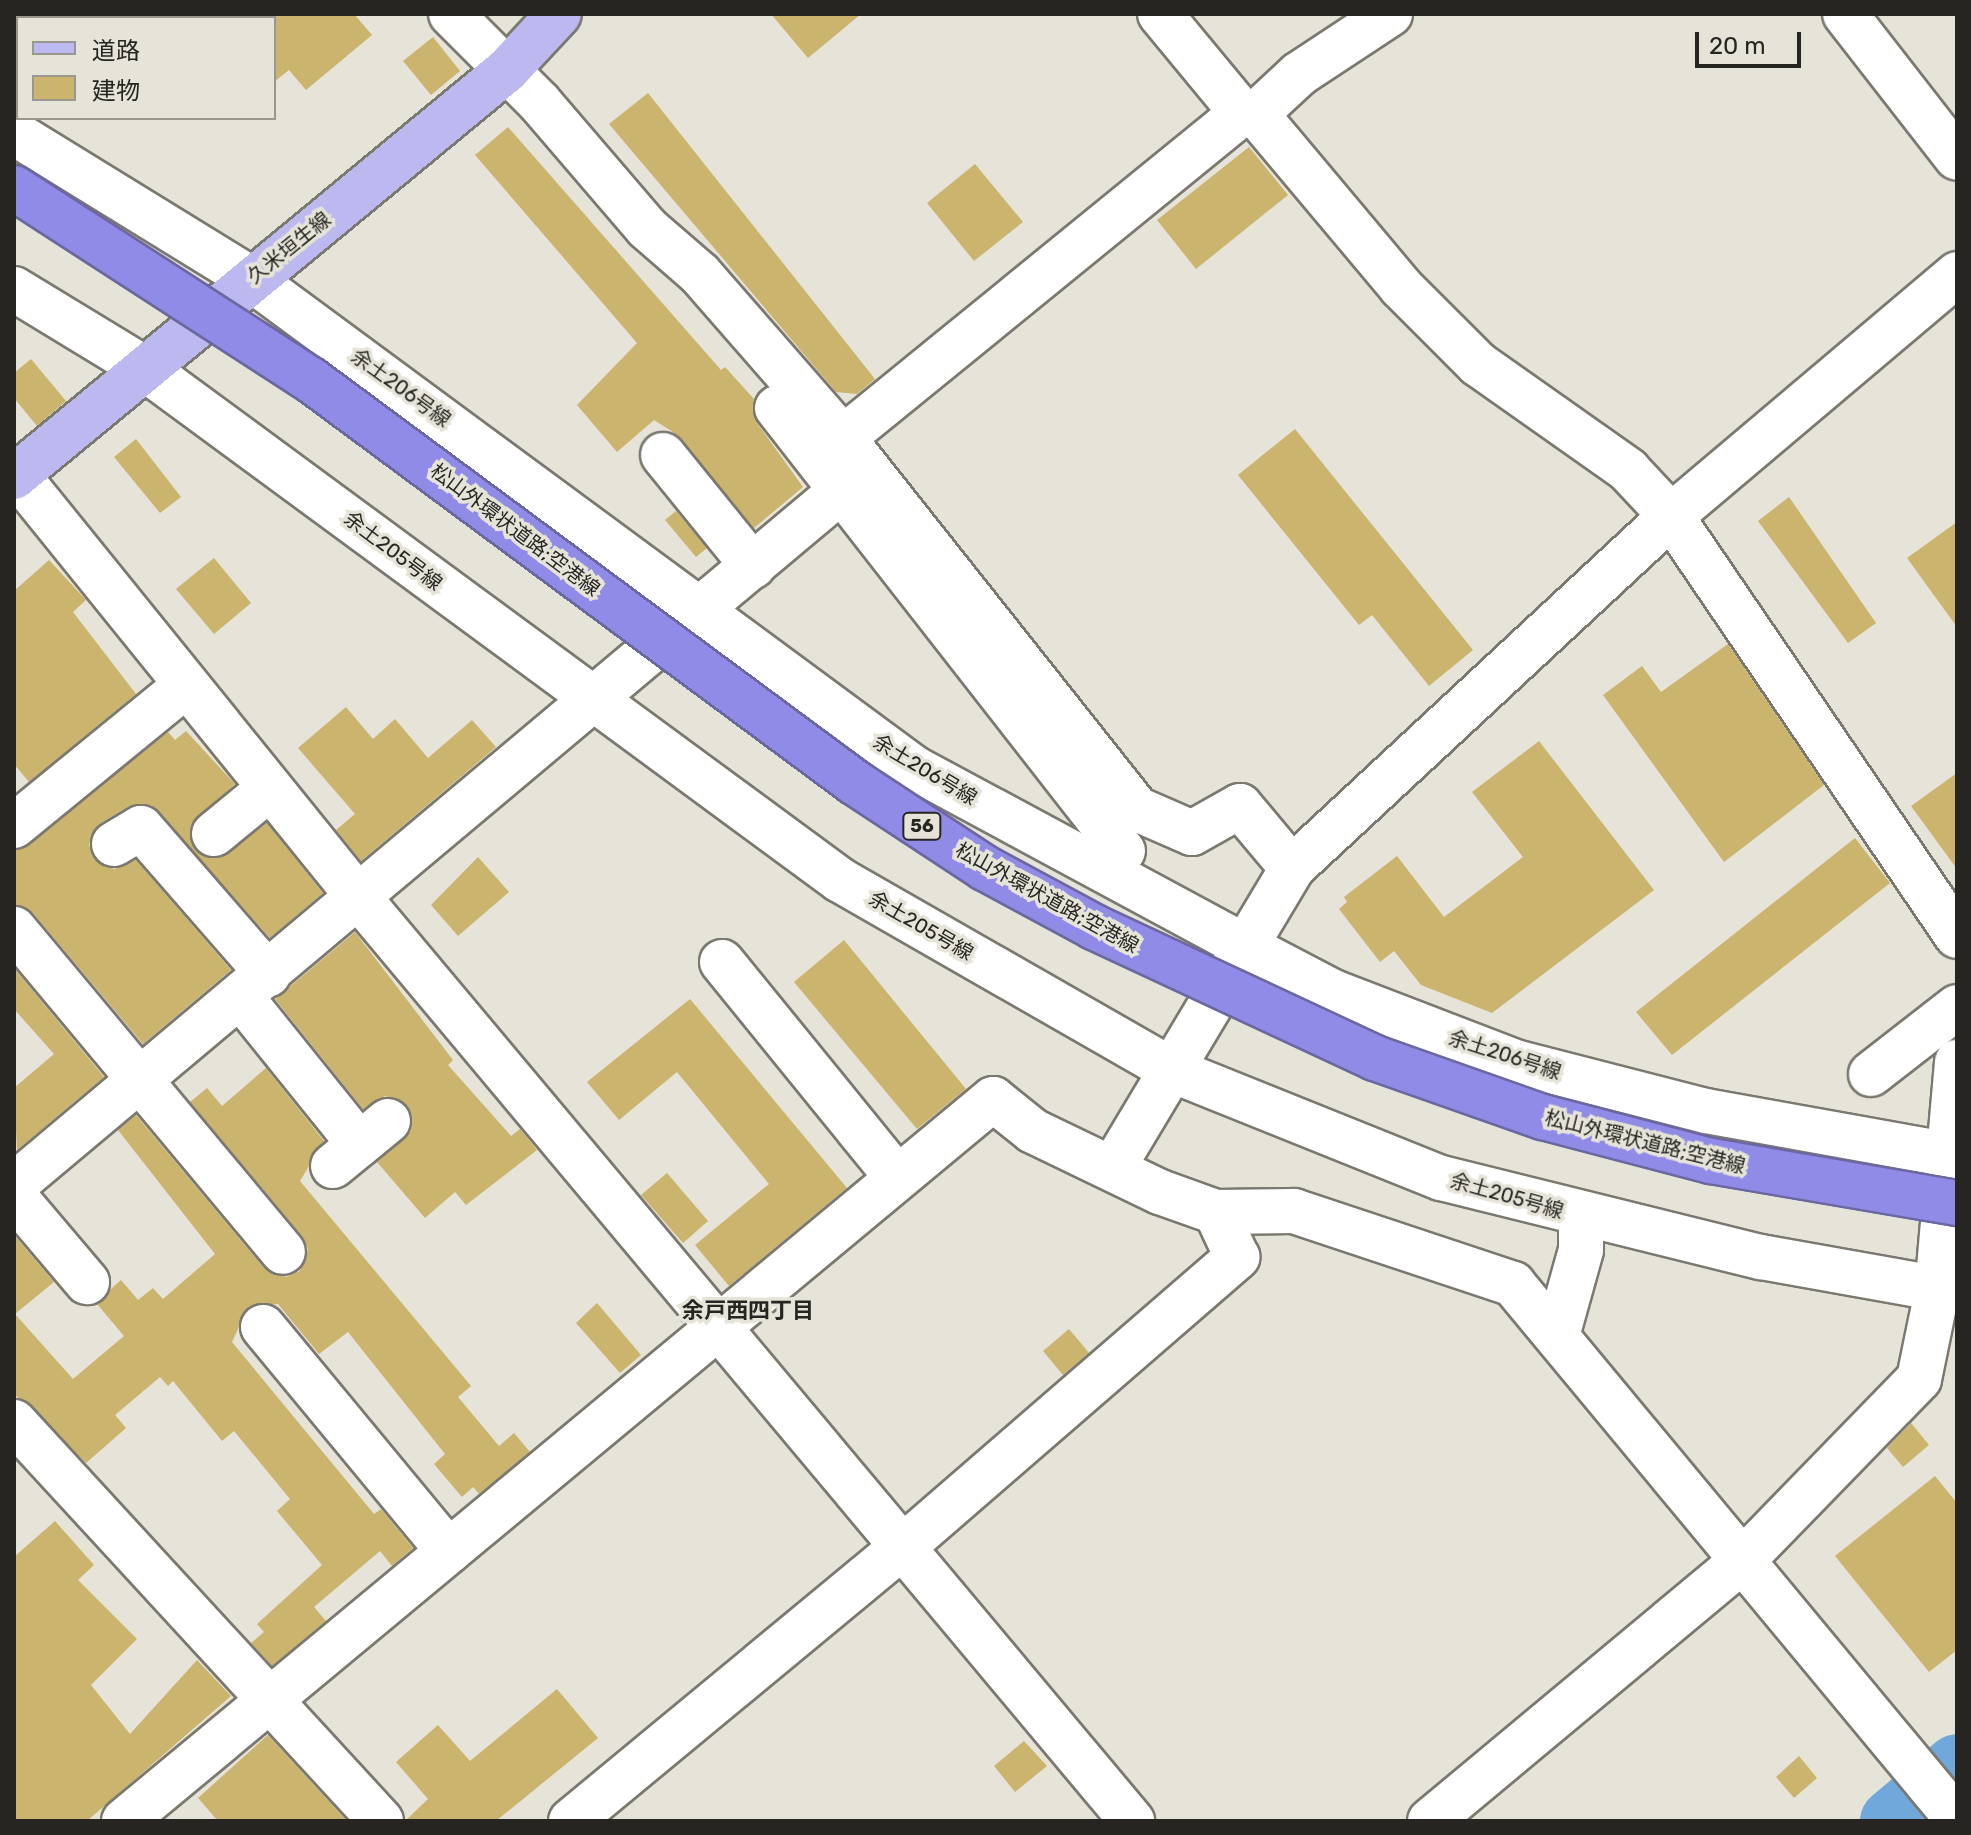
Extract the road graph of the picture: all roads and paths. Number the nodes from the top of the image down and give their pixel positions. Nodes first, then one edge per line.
1 (451, 14) edge
2 (559, 14) edge
3 (1160, 14) edge
4 (1390, 14) edge
5 (1845, 14) edge
6 (507, 70) junction
7 (1249, 114) junction
8 (14, 133) edge
9 (1957, 158) edge
10 (14, 188) edge
11 (1957, 274) edge
12 (251, 279) junction
13 (14, 289) edge
14 (144, 368) junction
15 (663, 455) dead end
16 (852, 465) junction
17 (15, 474) edge
18 (1671, 516) junction
19 (753, 566) junction
20 (697, 614) junction
21 (184, 687) junction
22 (594, 701) junction
23 (269, 789) junction
24 (14, 826) edge
25 (214, 834) dead end
26 (114, 844) dead end
27 (1123, 851) dead end
28 (1292, 868) junction
29 (360, 899) junction
30 (14, 929) edge
31 (1957, 936) edge
32 (1245, 946) junction
33 (720, 964) dead end
34 (254, 986) junction
35 (1957, 1007) edge
36 (1172, 1070) junction
37 (1871, 1074) dead end
38 (141, 1079) junction
39 (1955, 1089) edge
40 (360, 1144) dead end
41 (1952, 1155) edge
42 (1114, 1166) junction
43 (897, 1177) junction
44 (14, 1185) edge
45 (14, 1196) edge
46 (1957, 1203) edge
47 (1216, 1212) junction
48 (1581, 1217) junction
49 (283, 1252) dead end
50 (87, 1282) dead end
51 (1947, 1292) edge
52 (719, 1326) junction
53 (263, 1327) dead end
54 (1557, 1336) junction
55 (14, 1423) edge
56 (905, 1545) junction
57 (448, 1551) junction
58 (1742, 1561) junction
59 (269, 1699) junction
60 (1957, 1819) edge
61 (124, 1821) edge
62 (381, 1821) edge
63 (571, 1821) edge
64 (1132, 1821) edge
65 (1430, 1821) edge

1 - 6 street
2 - 6 main road, 久米垣生線
3 - 7 street
4 - 7 street
5 - 9 street
6 - 12 main road, 久米垣生線
6 - 16 street
7 - 16 street
7 - 18 street
8 - 12 street, 余土206号線
10 - 46 highway, 松山外環状道路;空港線 / 56, bridge
11 - 18 street
12 - 14 main road, 久米垣生線
12 - 20 street, 余土206号線
13 - 14 street, 余土205号線
14 - 17 main road, 久米垣生線
14 - 22 street, 余土205号線
15 - 19 street
16 - 19 street
16 - 27 street
16 - 28 street
17 - 21 street
18 - 28 street
18 - 31 street
19 - 20 street
20 - 22 street
20 - 32 street, 余土206号線
21 - 23 street
21 - 24 street
22 - 29 street
22 - 36 street, 余土205号線
23 - 25 street
23 - 29 street
26 - 34 street
28 - 32 street
29 - 34 street
29 - 52 street
30 - 38 street
32 - 36 street
32 - 41 street, 余土206号線
33 - 43 street
34 - 38 street
34 - 40 street
35 - 37 street
36 - 42 street
36 - 48 street, 余土205号線
38 - 44 street
38 - 49 street
39 - 41 street
41 - 51 street
42 - 43 street
42 - 47 street
43 - 52 street
45 - 50 street
47 - 54 street
47 - 56 street
48 - 51 street, 余土205号線
48 - 54 street
51 - 58 street
52 - 56 street
52 - 57 street
53 - 57 street
54 - 58 street
55 - 59 street
56 - 63 street
56 - 64 street
57 - 59 street
58 - 60 street
58 - 65 street
59 - 61 street
59 - 62 street

